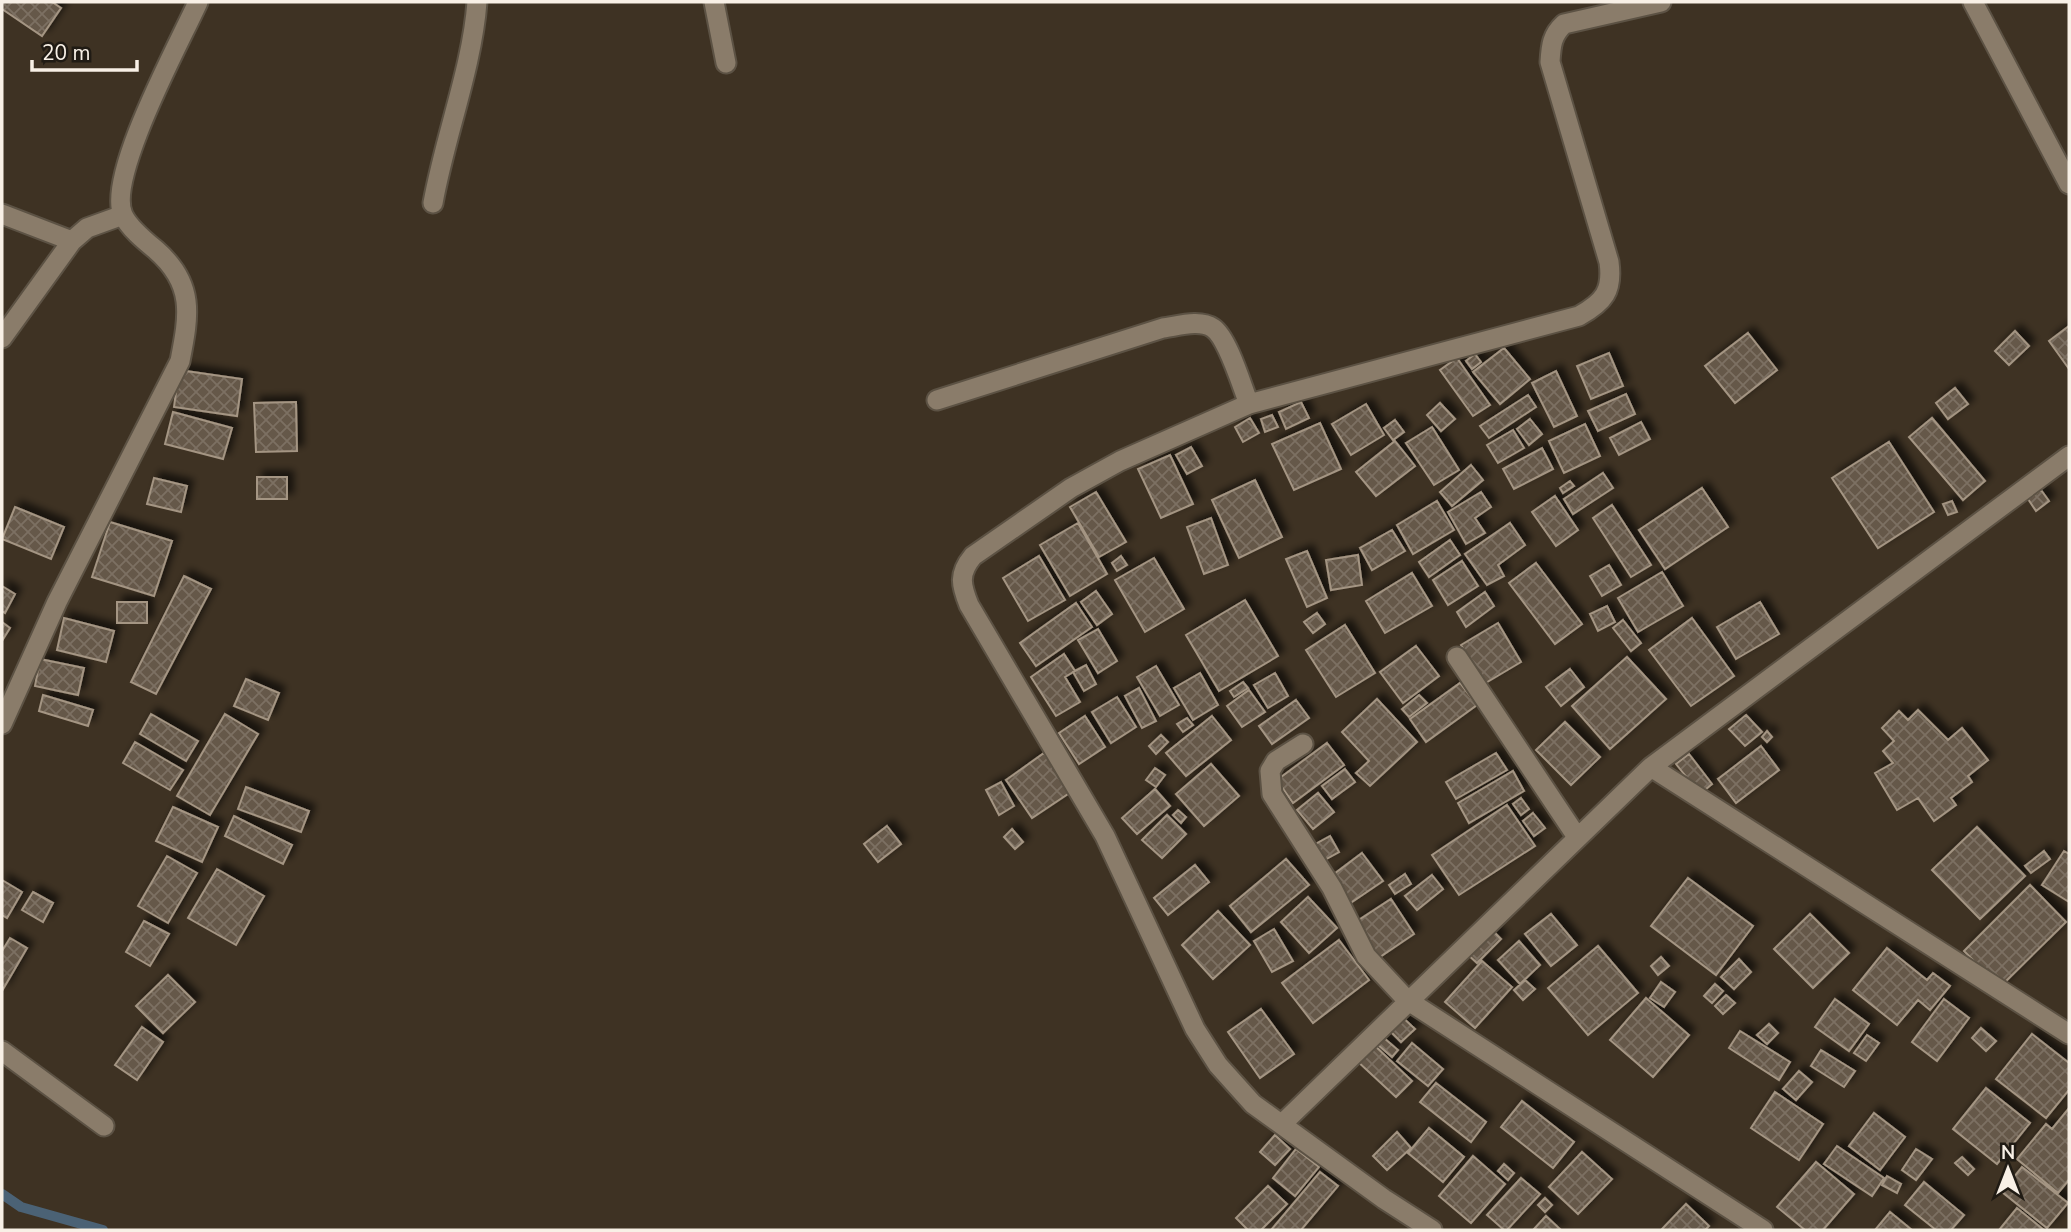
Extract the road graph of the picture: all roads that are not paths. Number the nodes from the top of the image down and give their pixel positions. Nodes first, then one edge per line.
1 (198, 2) edge
2 (477, 2) edge
3 (714, 2) edge
4 (1661, 2) edge
5 (1973, 2) edge
6 (726, 63) dead end
7 (2069, 184) edge
8 (433, 203) dead end
9 (2, 214) edge
10 (123, 215) junction
11 (72, 241) junction
12 (2, 338) edge
13 (937, 400) dead end
14 (1249, 404) junction
15 (2069, 456) edge
16 (1457, 657) dead end
17 (2, 724) edge
18 (1303, 744) dead end
19 (1651, 767) junction
20 (1577, 837) junction
21 (1407, 1000) junction
22 (2069, 1034) edge
23 (2, 1051) edge
24 (1282, 1124) junction
25 (104, 1126) dead end
26 (1432, 1230) edge
27 (1763, 1230) edge

1 - 10 street
2 - 8 street
3 - 6 street
4 - 14 street
5 - 7 street
9 - 11 street
10 - 11 street
10 - 17 street
11 - 12 street
13 - 14 street
14 - 24 street
15 - 19 street
16 - 20 street
18 - 21 street
19 - 20 street
19 - 22 street
20 - 21 street
21 - 24 street
21 - 27 street
23 - 25 street
24 - 26 street

